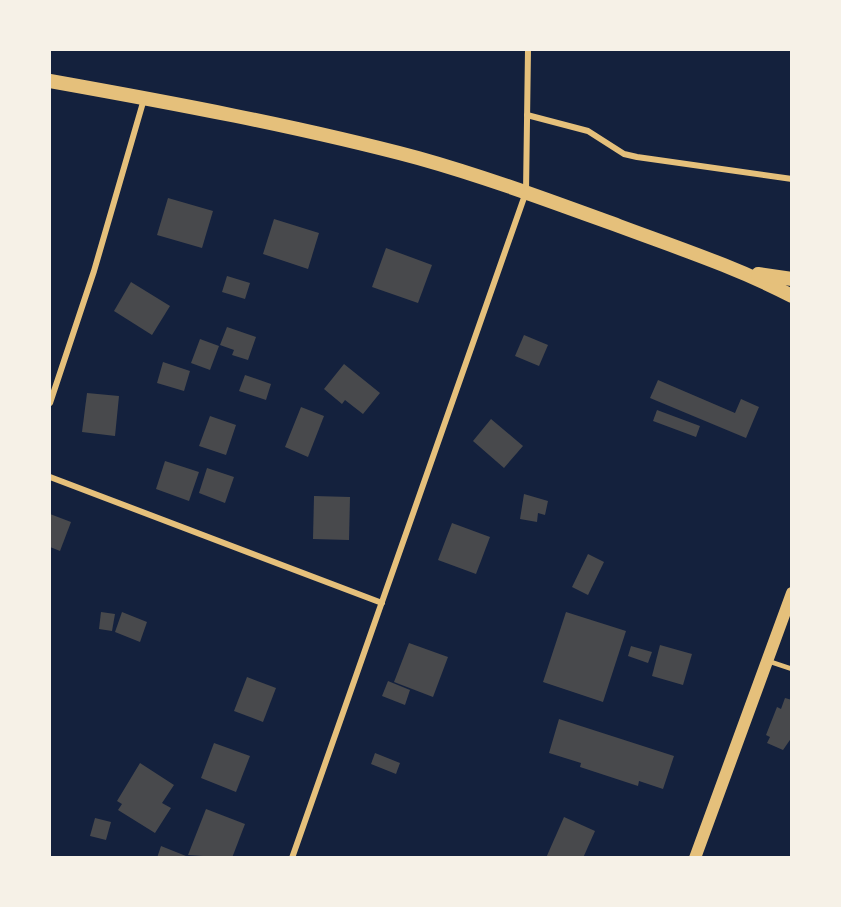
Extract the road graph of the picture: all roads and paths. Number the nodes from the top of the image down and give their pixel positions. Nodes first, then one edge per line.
1 (528, 50) edge
2 (50, 81) edge
3 (144, 98) junction
4 (527, 115) junction
5 (792, 179) edge
6 (526, 192) junction
7 (747, 273) junction
8 (792, 279) edge
9 (792, 296) edge
10 (50, 403) edge
11 (50, 477) edge
12 (792, 592) edge
13 (382, 603) junction
14 (768, 661) junction
15 (792, 669) edge
16 (292, 858) edge
17 (695, 858) edge

1 - 4 street
2 - 3 highway
3 - 6 highway
3 - 10 street
4 - 5 street
4 - 6 street
6 - 7 highway
6 - 13 street
7 - 8 highway
7 - 9 highway
11 - 13 street
12 - 14 main road
13 - 16 street
14 - 15 lane
14 - 17 main road

